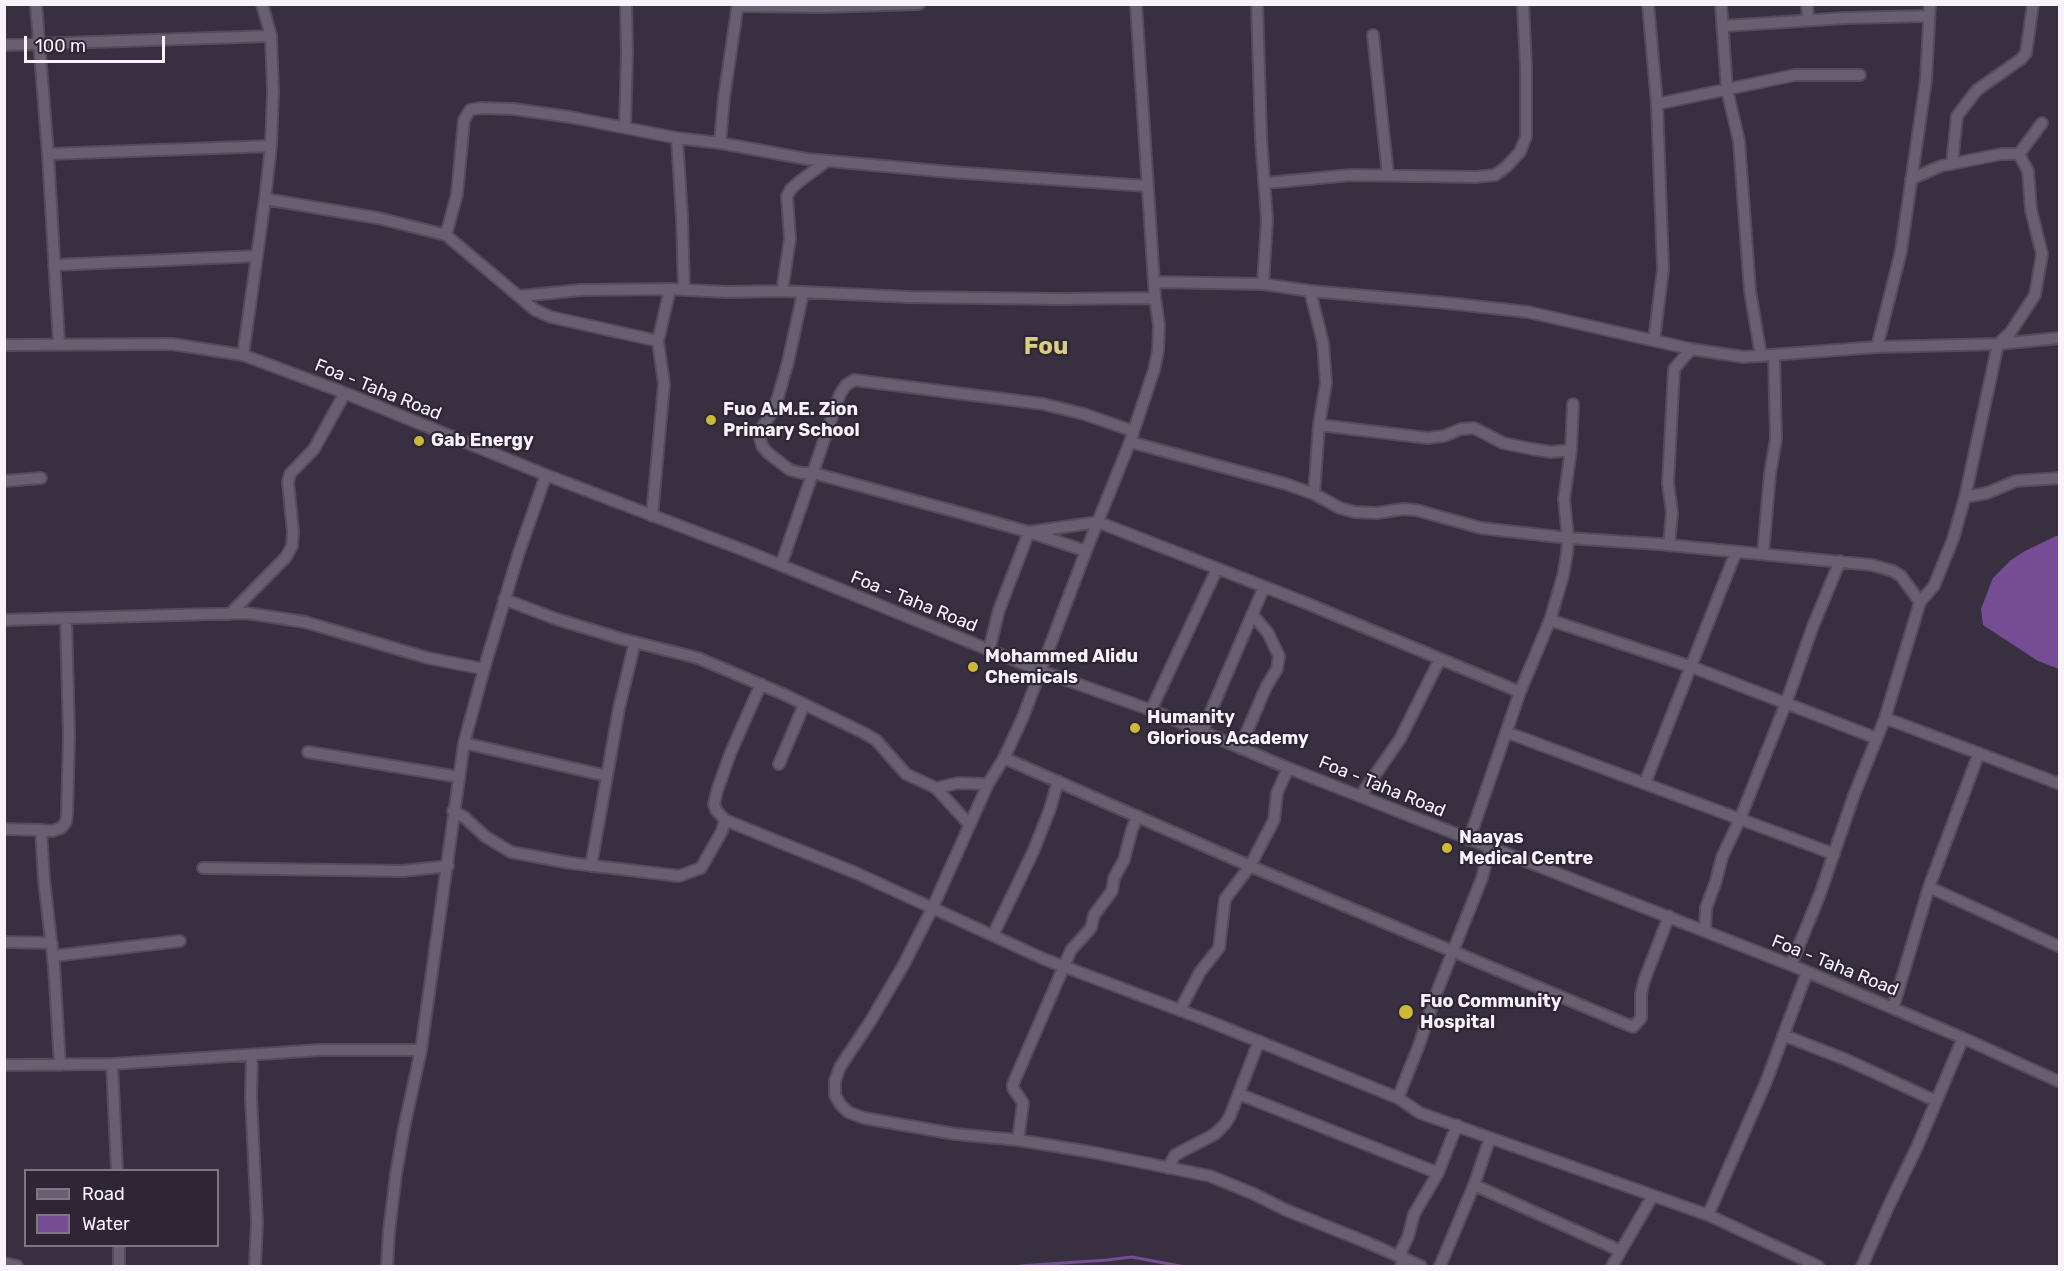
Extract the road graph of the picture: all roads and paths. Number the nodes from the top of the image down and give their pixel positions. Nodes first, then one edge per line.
1 (36, 4) edge
2 (262, 4) edge
3 (626, 4) edge
4 (919, 4) edge
5 (1136, 4) edge
6 (1257, 4) edge
7 (1523, 4) edge
8 (1648, 4) edge
9 (1721, 4) edge
10 (1807, 4) edge
11 (1856, 4) edge
12 (1930, 4) edge
13 (2033, 4) edge
14 (871, 5) edge
15 (1928, 16) junction
16 (1857, 18) junction
17 (1808, 20) junction
18 (1723, 26) junction
19 (1372, 35) dead end
20 (271, 36) junction
21 (40, 44) junction
22 (4, 45) edge
23 (1860, 75) dead end
24 (1727, 90) junction
25 (1657, 104) junction
26 (2042, 123) dead end
27 (625, 126) junction
28 (677, 138) junction
29 (720, 143) junction
30 (271, 146) junction
31 (48, 154) junction
32 (2019, 154) junction
33 (827, 161) junction
34 (1952, 164) junction
35 (1388, 175) junction
36 (1911, 179) junction
37 (1266, 183) junction
38 (1148, 186) junction
39 (266, 199) junction
40 (446, 234) junction
41 (257, 256) junction
42 (54, 266) junction
43 (1155, 282) junction
44 (1263, 284) junction
45 (670, 289) junction
46 (684, 290) junction
47 (782, 291) junction
48 (1310, 291) junction
49 (803, 292) junction
50 (520, 297) junction
51 (1155, 298) junction
52 (2060, 338) edge
53 (1654, 340) junction
54 (658, 341) junction
55 (59, 343) junction
56 (1998, 344) junction
57 (4, 345) edge
58 (1877, 347) junction
59 (1691, 349) junction
60 (243, 355) junction
61 (1774, 355) junction
62 (1761, 356) junction
63 (345, 393) junction
64 (1573, 404) dead end
65 (1319, 425) junction
66 (1132, 437) junction
67 (1571, 450) junction
68 (813, 473) junction
69 (546, 475) junction
70 (40, 478) dead end
71 (2060, 478) edge
72 (4, 481) edge
73 (1314, 494) junction
74 (1965, 496) junction
75 (652, 516) junction
76 (1098, 522) junction
77 (1029, 532) junction
78 (1568, 538) junction
79 (1669, 545) junction
80 (1086, 551) junction
81 (1736, 552) junction
82 (1764, 554) junction
83 (1840, 561) junction
84 (781, 565) junction
85 (1217, 569) junction
86 (1264, 587) junction
87 (504, 599) junction
88 (1920, 602) junction
89 (230, 614) junction
90 (1252, 614) junction
91 (66, 618) junction
92 (4, 620) edge
93 (1550, 620) junction
94 (635, 642) junction
95 (989, 650) junction
96 (1440, 659) junction
97 (1692, 667) junction
98 (484, 669) junction
99 (1041, 671) junction
100 (761, 684) junction
101 (1520, 692) junction
102 (1786, 703) junction
103 (804, 705) junction
104 (1150, 710) junction
105 (1885, 718) junction
106 (1202, 732) junction
107 (1506, 732) junction
108 (1876, 738) junction
109 (464, 743) junction
110 (1240, 748) junction
111 (308, 753) dead end
112 (1979, 753) junction
113 (1004, 758) junction
114 (779, 764) dead end
115 (1288, 768) junction
116 (607, 776) junction
117 (459, 777) junction
118 (1058, 781) junction
119 (1645, 783) junction
120 (988, 784) junction
121 (2060, 784) edge
122 (936, 788) junction
123 (1361, 795) junction
124 (453, 811) junction
125 (1138, 816) junction
126 (1740, 819) junction
127 (725, 820) junction
128 (969, 824) junction
129 (4, 829) edge
130 (41, 830) junction
131 (1469, 840) junction
132 (1490, 847) junction
133 (1834, 854) junction
134 (448, 866) junction
135 (591, 866) junction
136 (1250, 866) junction
137 (203, 868) dead end
138 (1929, 887) junction
139 (932, 909) junction
140 (1669, 916) junction
141 (1705, 931) junction
142 (993, 935) junction
143 (180, 941) dead end
144 (4, 942) edge
145 (52, 943) junction
146 (2060, 947) edge
147 (1453, 952) junction
148 (53, 956) junction
149 (1791, 965) junction
150 (1064, 966) junction
151 (1807, 972) junction
152 (1893, 1008) junction
153 (1180, 1010) junction
154 (1783, 1035) junction
155 (1963, 1038) junction
156 (1258, 1041) junction
157 (421, 1050) junction
158 (252, 1056) junction
159 (112, 1064) junction
160 (4, 1065) edge
161 (60, 1065) junction
162 (2060, 1082) edge
163 (1239, 1094) junction
164 (1398, 1098) junction
165 (1936, 1101) junction
166 (1457, 1125) junction
167 (1490, 1138) junction
168 (1018, 1140) junction
169 (1168, 1168) junction
170 (117, 1169) edge
171 (1438, 1173) junction
172 (1473, 1185) junction
173 (1652, 1197) junction
174 (1708, 1215) junction
175 (119, 1247) edge
176 (1621, 1251) junction
177 (4, 1263) edge
178 (1402, 1263) edge
179 (17, 1266) edge
180 (119, 1266) edge
181 (255, 1266) edge
182 (387, 1266) edge
183 (1421, 1266) edge
184 (1440, 1266) edge
185 (1612, 1266) edge
186 (1818, 1266) edge
187 (1862, 1266) edge

1 - 21 street
2 - 20 street
3 - 27 street
4 - 14 street
5 - 38 street
6 - 37 street
7 - 35 street
8 - 25 street
9 - 18 street
10 - 17 street
11 - 16 street
12 - 15 street
13 - 34 street
14 - 29 street
15 - 16 street
15 - 36 street
16 - 17 street
17 - 18 street
18 - 24 street
19 - 35 street
20 - 21 street
20 - 30 street
21 - 22 street
21 - 31 street
23 - 24 street
24 - 25 street
24 - 62 street
25 - 53 street
26 - 32 street
27 - 28 street
27 - 40 street
28 - 29 street
28 - 46 street
29 - 33 street
30 - 31 street
30 - 39 street
31 - 42 street
32 - 34 street
32 - 56 street
33 - 38 street
33 - 47 street
34 - 36 street
35 - 37 street
36 - 58 street
37 - 44 street
38 - 43 street
39 - 40 street
39 - 41 street
40 - 50 street
41 - 42 street
41 - 60 street
42 - 55 street
43 - 44 street
43 - 51 street
44 - 48 street
45 - 46 street
45 - 50 street
45 - 54 street
46 - 47 street
47 - 49 street
48 - 53 street
48 - 65 street
49 - 51 street
49 - 68 street
50 - 54 street
51 - 66 street
52 - 56 street
53 - 59 street
54 - 75 street
55 - 57 street, Foa - Taha Road
55 - 60 street, Foa - Taha Road
56 - 58 street
56 - 74 street
58 - 61 street
59 - 62 street
59 - 79 street
60 - 63 street, Foa - Taha Road
61 - 62 street
61 - 82 street
63 - 69 street, Foa - Taha Road
63 - 89 street
64 - 67 street
65 - 67 street
65 - 73 street
66 - 68 street
66 - 73 street
66 - 76 street
67 - 78 street
68 - 77 street
68 - 84 street
69 - 75 street, Foa - Taha Road
69 - 87 street
70 - 72 street
71 - 74 street
73 - 78 street
74 - 88 street
75 - 84 street, Foa - Taha Road
76 - 77 street
76 - 80 street
76 - 85 street
77 - 80 street
77 - 95 street
78 - 79 street
78 - 93 street
79 - 81 street
80 - 99 street
81 - 82 street
81 - 97 street
82 - 83 street
83 - 88 street
83 - 102 street
84 - 95 street, Foa - Taha Road
85 - 86 street
85 - 104 street
86 - 90 street
86 - 96 street
87 - 94 street
87 - 98 street
88 - 105 street
89 - 91 street
89 - 98 street
90 - 106 street
90 - 110 street
91 - 92 street
91 - 130 street
93 - 97 street
93 - 101 street
94 - 100 street
94 - 116 street
95 - 99 street, Foa - Taha Road
96 - 101 street
96 - 123 street
97 - 102 street
97 - 119 street
98 - 109 street
99 - 104 street, Foa - Taha Road
99 - 113 street
100 - 103 street
100 - 127 street
101 - 107 street
102 - 108 street
102 - 126 street
103 - 114 street
103 - 122 street
104 - 106 street, Foa - Taha Road
105 - 108 street
105 - 112 street
106 - 110 street, Foa - Taha Road
107 - 119 street
107 - 131 street
108 - 133 street
109 - 116 street
109 - 117 street
110 - 115 street, Foa - Taha Road
111 - 117 street
112 - 121 street
112 - 138 street
113 - 118 street
113 - 120 street
115 - 123 street, Foa - Taha Road
115 - 136 street
116 - 135 street
117 - 124 street
118 - 125 street
118 - 142 street
119 - 126 street
120 - 122 street
120 - 128 street
122 - 128 street
123 - 131 street, Foa - Taha Road
124 - 134 street
124 - 135 street
125 - 136 street
125 - 150 street
126 - 133 street
126 - 141 street
127 - 135 street
127 - 139 street
128 - 139 street
129 - 130 street
130 - 145 street
131 - 132 street, Foa - Taha Road
132 - 140 street, Foa - Taha Road
132 - 147 street
133 - 149 street
134 - 137 street
134 - 157 street
136 - 147 street
136 - 153 street
138 - 146 street
138 - 152 street
139 - 142 street
139 - 168 street
140 - 141 street, Foa - Taha Road
140 - 147 street
141 - 149 street, Foa - Taha Road
142 - 150 street
143 - 148 street
144 - 145 street
145 - 148 street
147 - 164 street
148 - 161 street
149 - 151 street, Foa - Taha Road
150 - 153 street
150 - 168 street
151 - 152 street, Foa - Taha Road
151 - 154 street
152 - 155 street, Foa - Taha Road
153 - 156 street
154 - 165 street
154 - 174 street
155 - 162 street, Foa - Taha Road
155 - 165 street
156 - 163 street
156 - 164 street
157 - 158 street
157 - 182 street
158 - 159 street
158 - 181 street
159 - 161 street
159 - 170 street
160 - 161 street
163 - 169 street
163 - 171 street
164 - 166 street
165 - 187 street
166 - 167 street
166 - 171 street
167 - 172 street
167 - 173 street
168 - 169 street
169 - 178 street
171 - 178 street
172 - 176 street
172 - 184 street
173 - 174 street
173 - 176 street
174 - 186 street
175 - 180 street
176 - 185 street
177 - 179 street
178 - 183 street

